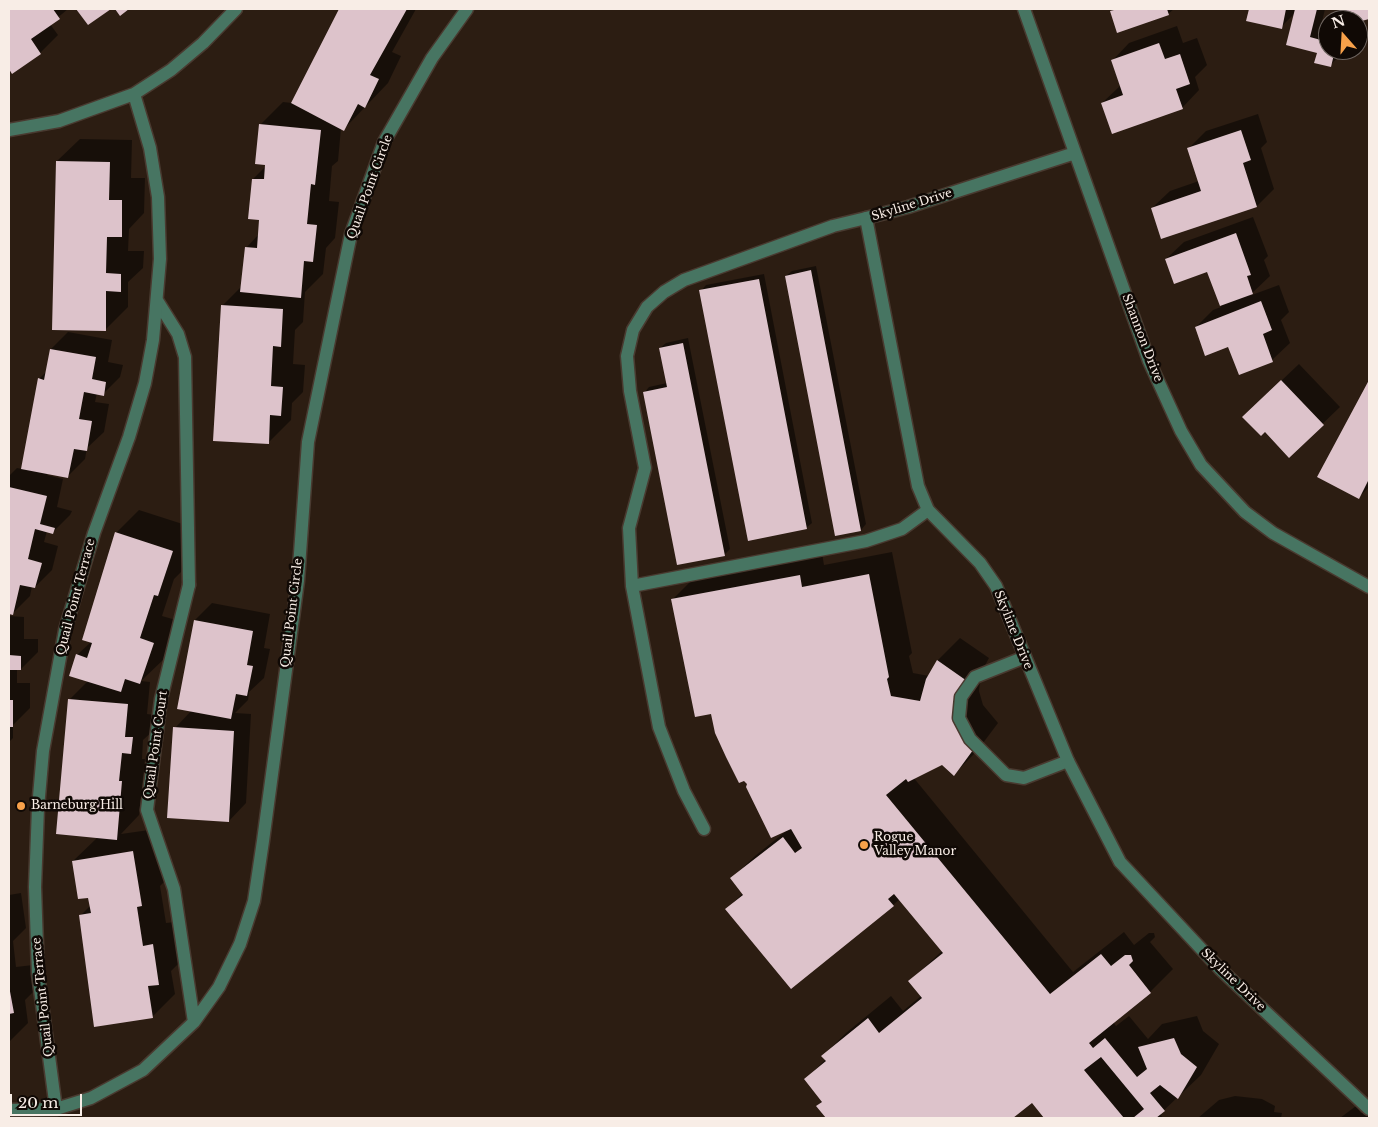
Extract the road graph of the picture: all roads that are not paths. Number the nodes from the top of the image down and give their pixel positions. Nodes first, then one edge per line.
1 (236, 9) edge
2 (467, 9) edge
3 (1024, 9) edge
4 (134, 94) junction
5 (9, 130) edge
6 (1075, 152) junction
7 (866, 218) junction
8 (158, 302) junction
9 (928, 510) junction
10 (632, 586) junction
11 (1369, 587) edge
12 (1025, 657) junction
13 (1068, 762) junction
14 (704, 829) dead end
15 (194, 1022) junction
16 (56, 1109) junction
17 (1369, 1109) edge
18 (9, 1110) edge

1 - 4 street
2 - 15 street, Quail Point Circle
3 - 6 street, Shannon Drive
4 - 5 street
4 - 8 street, Quail Point Terrace
6 - 7 street, Skyline Drive
6 - 11 street, Shannon Drive
7 - 9 street, Skyline Drive
7 - 10 street
8 - 15 street, Quail Point Court
8 - 16 street, Quail Point Terrace
9 - 10 street
9 - 12 street, Skyline Drive
10 - 14 street
12 - 13 street, Skyline Drive
12 - 13 street
13 - 17 street, Skyline Drive
15 - 16 street, Quail Point Circle
16 - 18 street, Quail Point Circle

